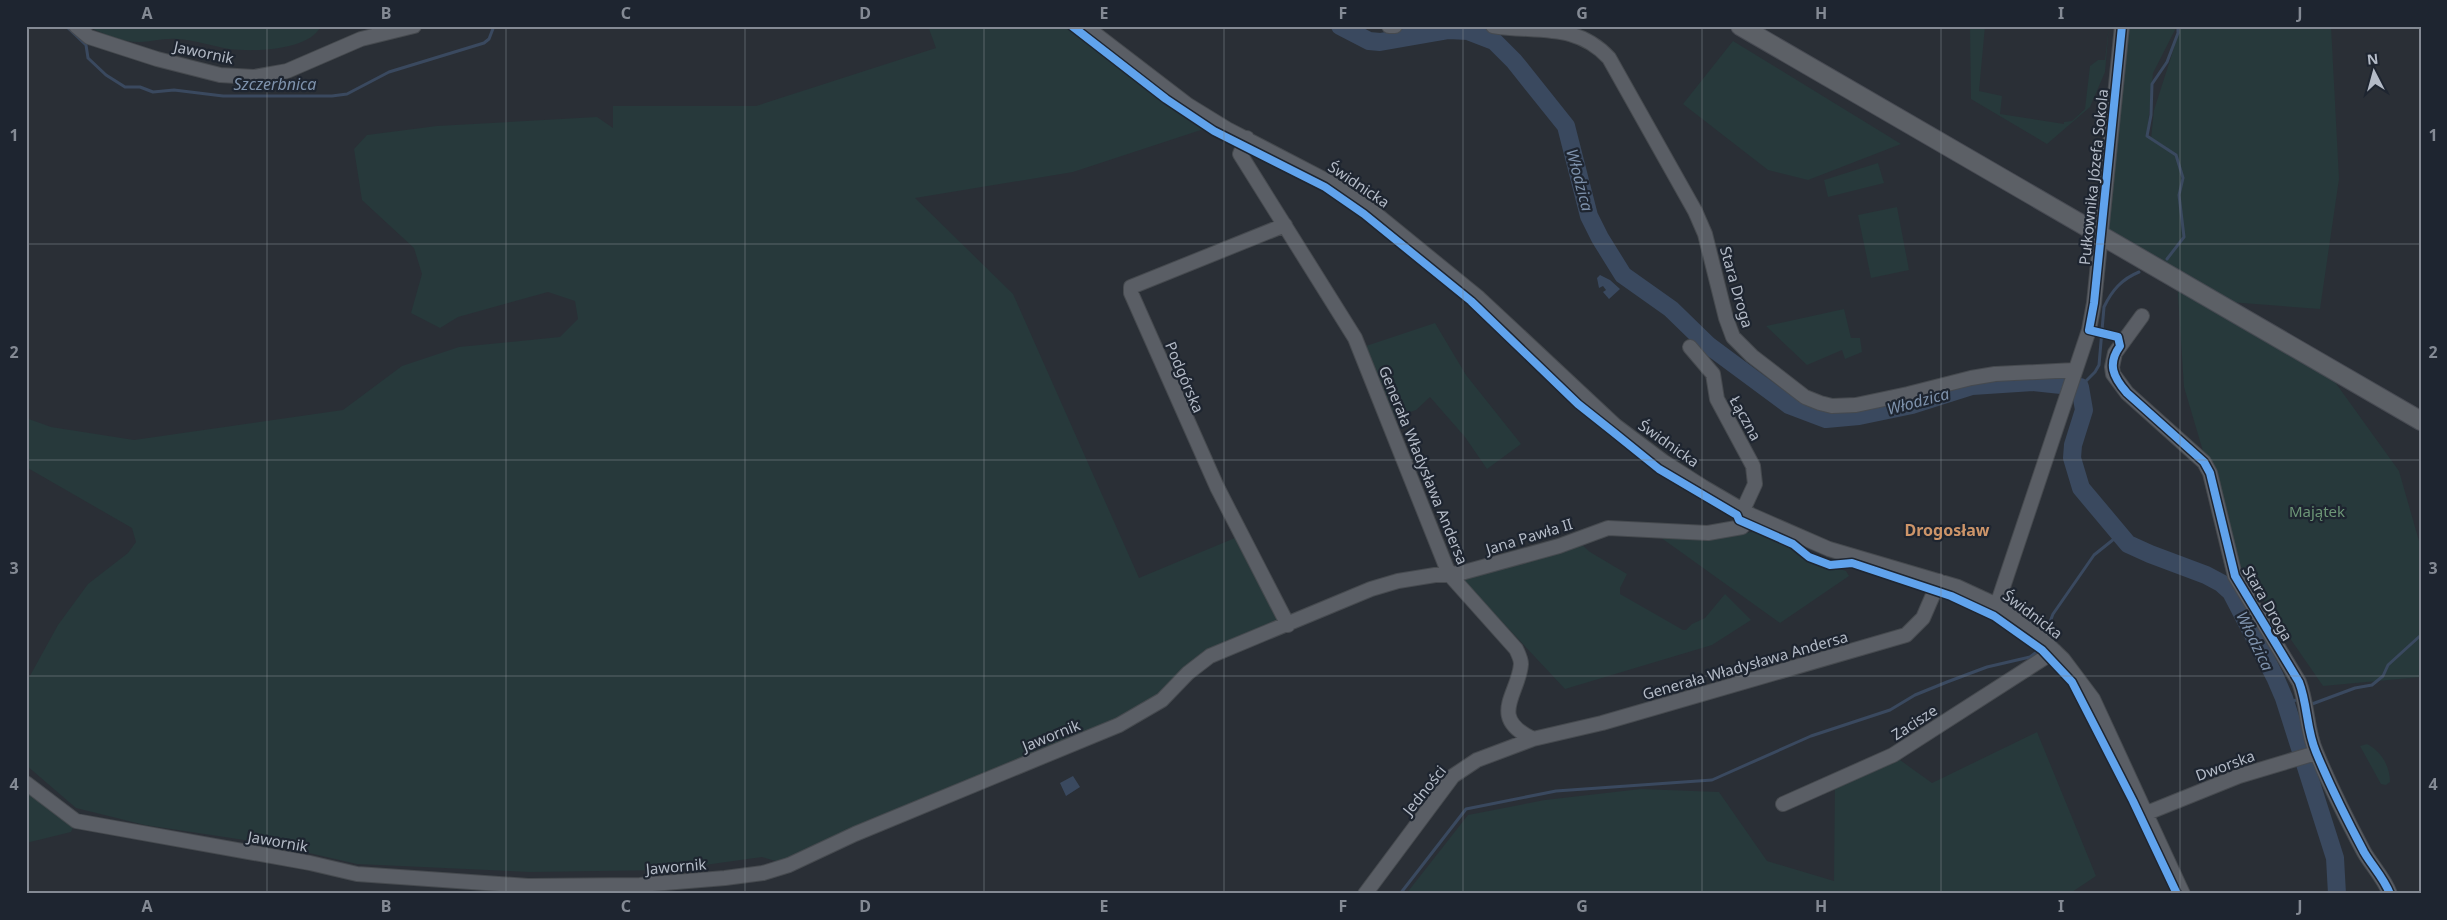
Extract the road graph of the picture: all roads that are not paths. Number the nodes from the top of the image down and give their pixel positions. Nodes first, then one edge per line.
1 (76, 26) edge
2 (414, 26) edge
3 (1085, 26) edge
4 (1389, 26) edge
5 (1395, 26) edge
6 (1493, 26) edge
7 (1740, 26) edge
8 (2122, 26) edge
9 (1247, 138) junction
10 (1285, 226) junction
11 (2100, 235) junction
12 (2142, 316) dead end
13 (1690, 347) dead end
14 (2073, 374) junction
15 (2421, 421) edge
16 (1747, 512) junction
17 (1449, 574) junction
18 (1939, 581) junction
19 (1997, 605) junction
20 (1288, 625) junction
21 (2047, 643) junction
22 (1533, 739) junction
23 (2308, 756) junction
24 (26, 783) edge
25 (1783, 804) dead end
26 (2146, 814) junction
27 (1365, 894) edge
28 (2183, 894) edge
29 (2390, 894) edge

1 - 2 street, Jawornik
3 - 9 street, Świdnicka
4 - 5 street
6 - 14 street, Stara Droga
7 - 11 main road
8 - 11 street, Pułkownika Józefa Sokola
9 - 10 street, Generała Władysława Andersa
9 - 16 street, Świdnicka
10 - 17 street, Generała Władysława Andersa
10 - 20 street, Podgórska
11 - 14 street, Pułkownika Józefa Sokola
11 - 15 main road
12 - 23 street, Stara Droga
13 - 16 street, Łączna
14 - 19 street, Pułkownika Józefa Sokola
16 - 17 street, Jana Pawła II
16 - 18 street, Świdnicka
17 - 20 street, Jana Pawła II
17 - 22 street, Generała Władysława Andersa
18 - 19 street, Świdnicka
18 - 22 street, Generała Władysława Andersa
19 - 21 street, Świdnicka
20 - 24 street, Jawornik
21 - 25 street, Zacisze
21 - 26 street, Świdnicka
22 - 27 street, Jedności
23 - 26 street, Dworska
23 - 29 street, Stara Droga
26 - 28 street, Świdnicka

